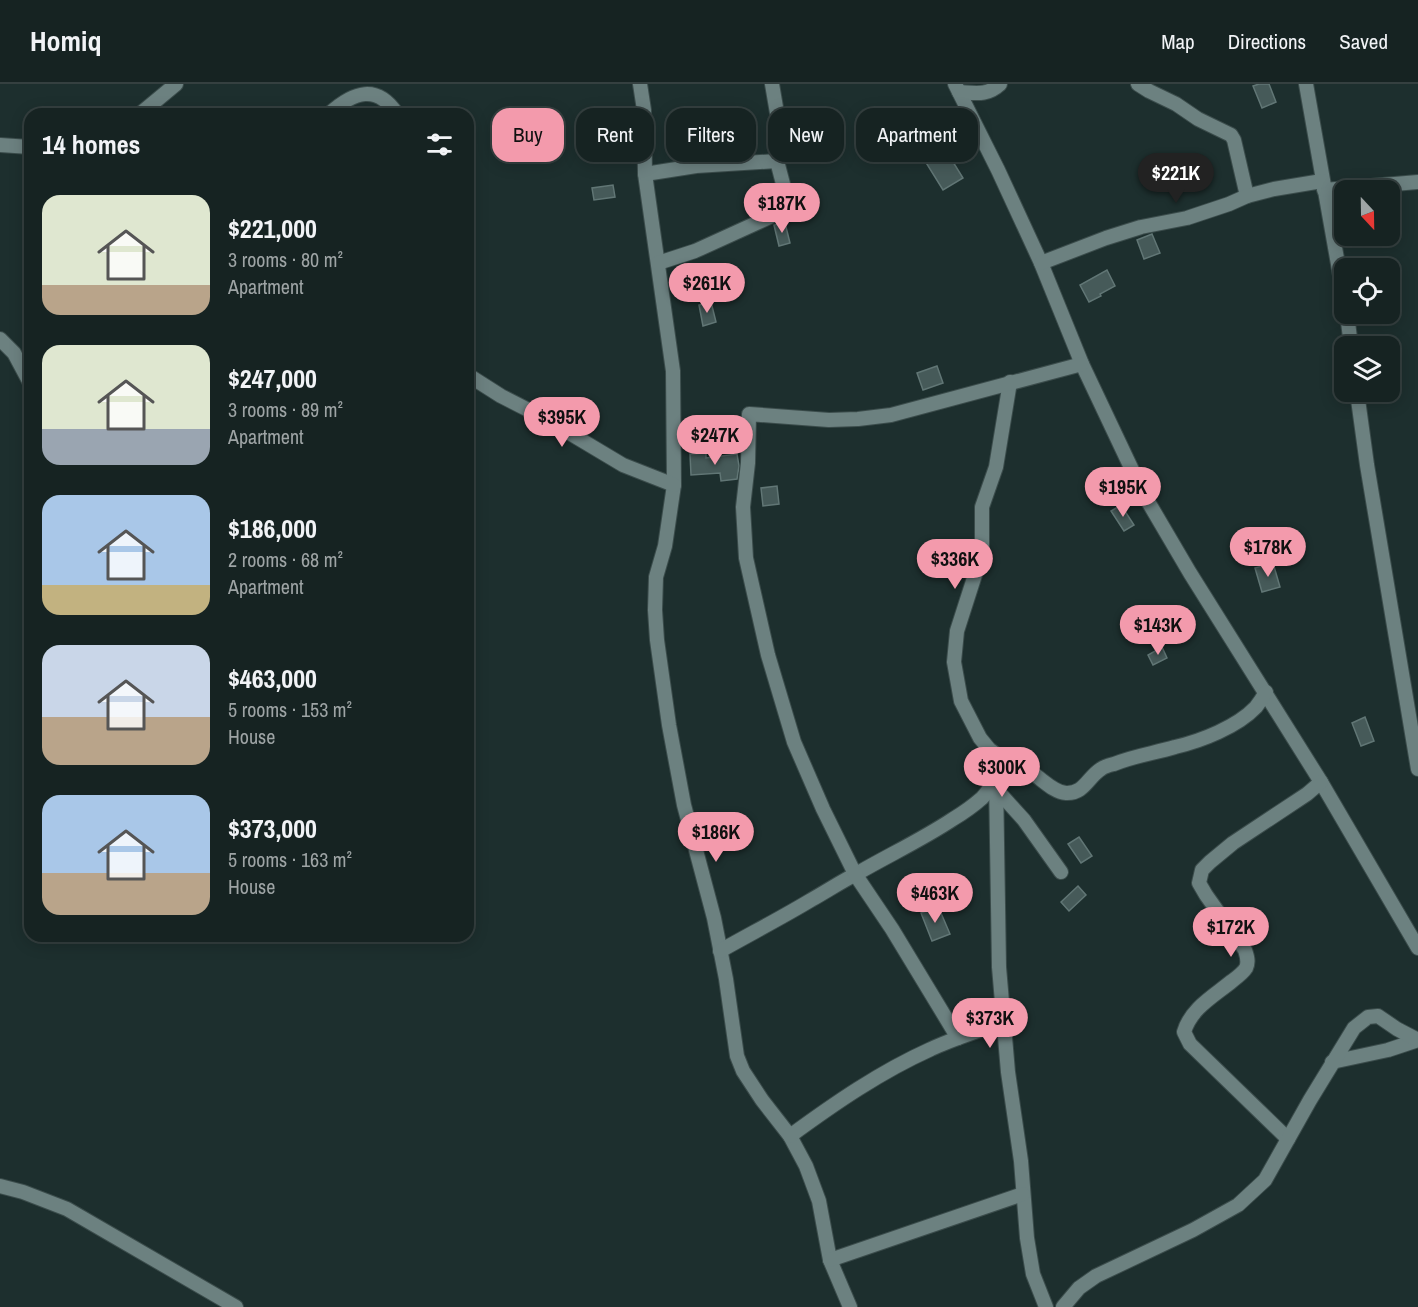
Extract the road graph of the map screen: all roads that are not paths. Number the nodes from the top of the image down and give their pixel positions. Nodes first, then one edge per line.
1 (640, 84) edge
2 (772, 84) edge
3 (1000, 84) edge
4 (1138, 84) edge
5 (1306, 84) edge
6 (173, 85) edge
7 (957, 88) edge
8 (147, 108) edge
9 (335, 108) edge
10 (394, 108) edge
11 (776, 108) edge
12 (0, 145) edge
13 (24, 147) edge
14 (768, 162) edge
15 (777, 162) edge
16 (645, 174) junction
17 (1418, 182) edge
18 (1323, 186) junction
19 (1247, 196) junction
20 (1336, 258) edge
21 (658, 263) junction
22 (1041, 263) junction
23 (0, 339) edge
24 (1082, 364) junction
25 (24, 372) edge
26 (474, 379) edge
27 (1010, 382) junction
28 (1358, 402) edge
29 (674, 485) junction
30 (1266, 692) junction
31 (1013, 767) junction
32 (1418, 769) edge
33 (1321, 782) junction
34 (996, 784) junction
35 (1061, 872) dead end
36 (855, 874) junction
37 (1418, 948) edge
38 (720, 951) junction
39 (1004, 1022) junction
40 (958, 1038) junction
41 (1418, 1040) edge
42 (1332, 1062) junction
43 (790, 1136) junction
44 (1288, 1139) junction
45 (0, 1186) edge
46 (1023, 1194) junction
47 (830, 1260) junction
48 (236, 1307) edge
49 (850, 1307) edge
50 (1046, 1307) edge
51 (1063, 1307) edge

1 - 16 street
2 - 11 street
3 - 7 street
4 - 19 street
5 - 18 street
6 - 8 street
7 - 22 street
9 - 10 street
12 - 13 street
14 - 16 street
15 - 21 street
16 - 21 street
17 - 18 street
18 - 19 street
18 - 20 street
19 - 22 street
21 - 29 street
22 - 24 street
23 - 25 street
24 - 27 street
24 - 30 street
26 - 29 street
27 - 31 street
27 - 36 street
28 - 32 street
29 - 38 street
30 - 31 street
30 - 33 street
31 - 34 street
33 - 37 street
33 - 44 street
34 - 35 street
34 - 36 street
34 - 39 street
36 - 38 street
36 - 40 street
38 - 43 street
39 - 40 street
39 - 46 street
40 - 43 street
41 - 42 street
41 - 42 street
42 - 44 street
43 - 47 street
44 - 51 street
45 - 48 street
46 - 47 street
46 - 50 street
47 - 49 street

